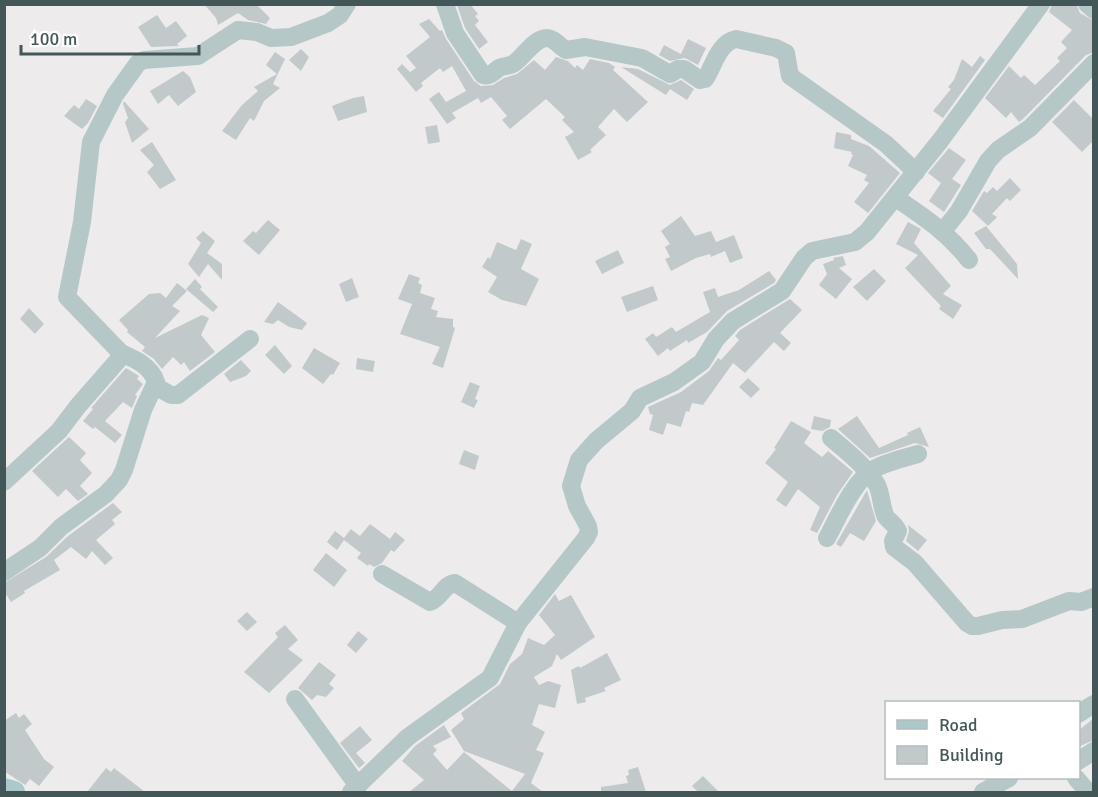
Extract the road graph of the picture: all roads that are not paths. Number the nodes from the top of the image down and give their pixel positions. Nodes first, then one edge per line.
1 (347, 4) edge
2 (445, 4) edge
3 (1041, 4) edge
4 (1087, 4) edge
5 (1094, 10) edge
6 (1094, 63) edge
7 (916, 172) junction
8 (896, 198) junction
9 (943, 231) junction
10 (969, 260) dead end
11 (250, 339) dead end
12 (121, 353) junction
13 (155, 386) junction
14 (831, 438) dead end
15 (918, 454) dead end
16 (868, 473) junction
17 (4, 482) edge
18 (827, 538) dead end
19 (4, 572) edge
20 (382, 574) dead end
21 (1094, 597) edge
22 (518, 623) junction
23 (295, 699) dead end
24 (1094, 704) edge
25 (1080, 713) edge
26 (1094, 751) edge
27 (1080, 760) edge
28 (1006, 779) edge
29 (1078, 779) edge
30 (4, 789) edge
31 (355, 789) edge
32 (14, 792) edge
33 (983, 792) edge
34 (1088, 792) edge

1 - 12 street
2 - 7 street
3 - 7 street
4 - 5 street
6 - 9 street
7 - 8 street
8 - 9 street
8 - 22 street
9 - 10 street
11 - 13 street
12 - 13 street
12 - 17 street
13 - 19 street
14 - 16 street
15 - 16 street
16 - 18 street
16 - 21 street
20 - 22 street
22 - 31 street
23 - 31 street
24 - 25 street
26 - 27 street
28 - 33 street
29 - 34 street
30 - 32 main road

